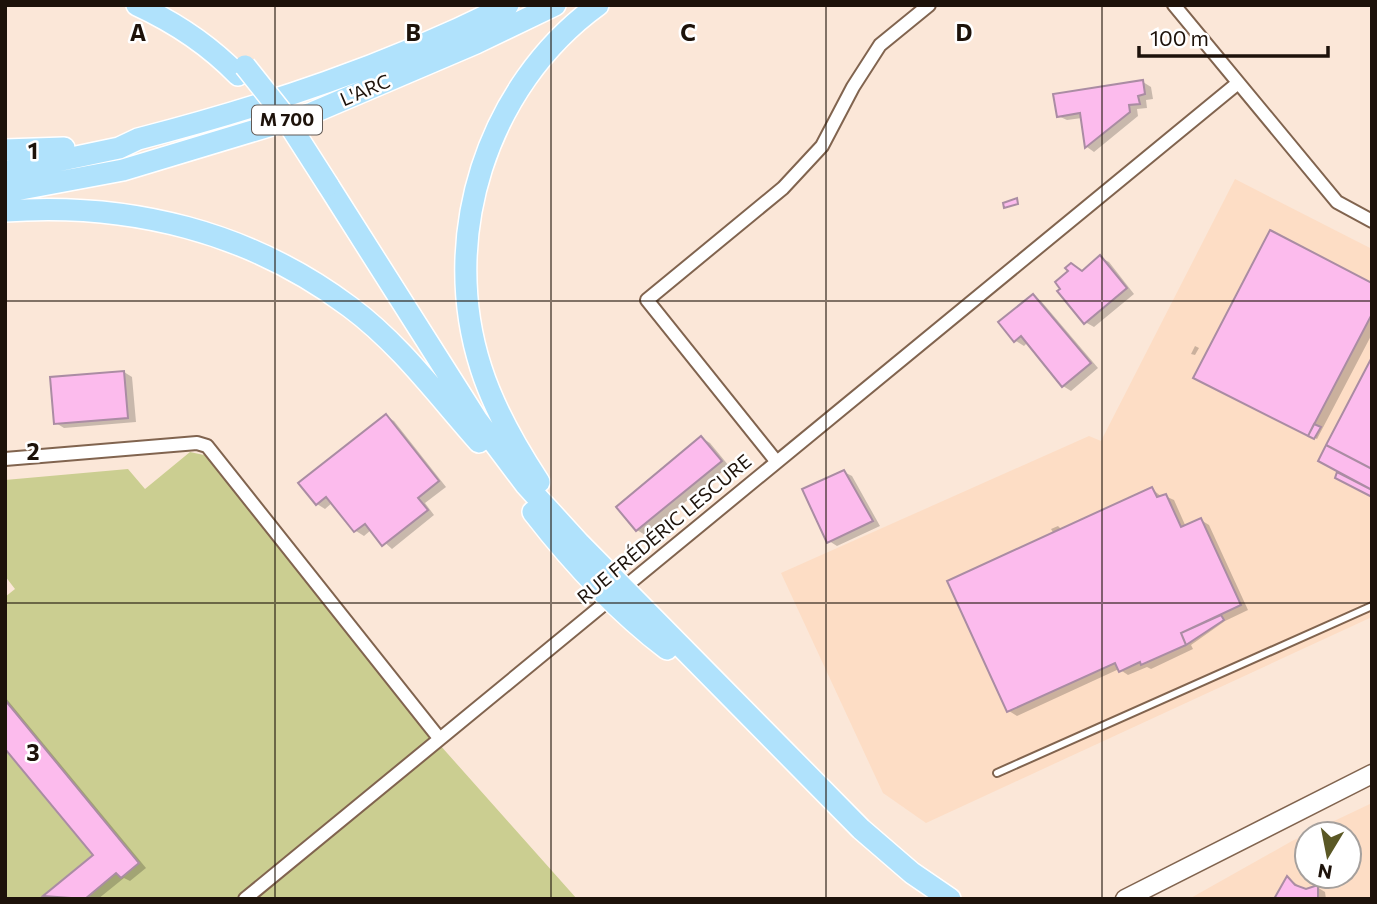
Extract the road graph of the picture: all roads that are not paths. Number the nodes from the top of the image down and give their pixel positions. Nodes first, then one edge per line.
1 (137, 5) edge
2 (165, 5) edge
3 (508, 5) edge
4 (555, 5) edge
5 (598, 5) edge
6 (929, 5) edge
7 (1174, 5) edge
8 (241, 71) junction
9 (1238, 83) junction
10 (124, 147) junction
11 (5, 150) edge
12 (5, 172) edge
13 (323, 188) junction
14 (5, 192) edge
15 (5, 211) edge
16 (1372, 221) edge
17 (489, 454) junction
18 (5, 459) edge
19 (776, 461) junction
20 (572, 547) junction
21 (616, 592) junction
22 (1372, 606) edge
23 (439, 738) junction
24 (997, 773) dead end
25 (1372, 774) edge
26 (1239, 843) junction
27 (244, 899) edge
28 (927, 899) edge
29 (950, 899) edge
30 (1125, 899) edge
31 (1150, 899) edge

1 - 8 highway
2 - 8 highway
3 - 10 highway, L'ARC / M 700
4 - 14 highway, L'ARC / M 700
5 - 20 highway
6 - 19 street
7 - 9 street
8 - 13 highway
9 - 16 street
9 - 19 street, RUE FRÉDÉRIC LESCURE
10 - 11 highway
10 - 12 highway, M 700
13 - 17 highway
13 - 20 highway
15 - 17 highway
17 - 20 highway
18 - 23 street
19 - 21 street, RUE FRÉDÉRIC LESCURE
20 - 21 highway
21 - 23 street, RUE FRÉDÉRIC LESCURE
21 - 28 highway
21 - 29 highway
22 - 24 lane
23 - 27 street, RUE FRÉDÉRIC LESCURE
25 - 26 main road
26 - 30 main road
26 - 31 main road

